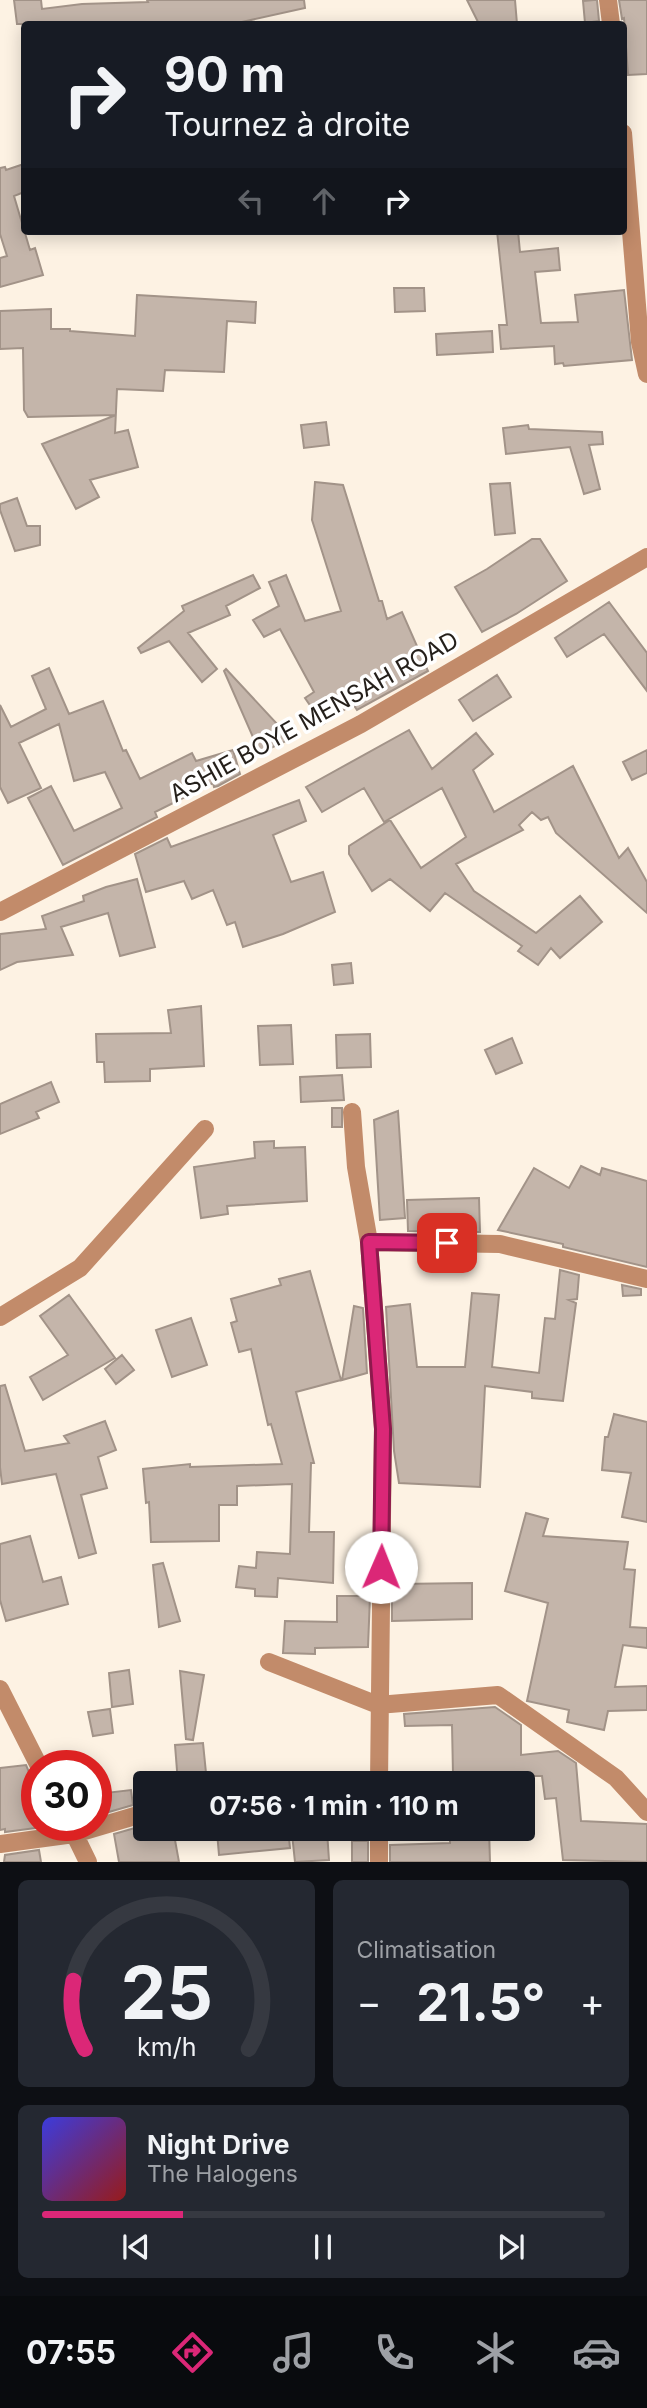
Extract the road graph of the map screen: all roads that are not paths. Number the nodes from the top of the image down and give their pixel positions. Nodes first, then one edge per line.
1 (608, 0) edge
2 (611, 21) edge
3 (627, 181) edge
4 (647, 374) edge
5 (647, 557) edge
6 (0, 912) edge
7 (352, 1112) dead end
8 (205, 1129) dead end
9 (369, 1242) junction
10 (647, 1279) edge
11 (0, 1317) edge
12 (269, 1662) dead end
13 (0, 1689) edge
14 (378, 1705) junction
15 (31, 1750) edge
16 (379, 1771) edge
17 (647, 1812) edge
18 (133, 1816) edge
19 (112, 1821) edge
20 (21, 1840) edge
21 (78, 1841) edge
22 (379, 1841) edge
23 (0, 1844) edge
24 (88, 1862) edge
25 (379, 1862) edge

1 - 2 street
3 - 4 street
5 - 6 street, ASHIE BOYE MENSAH ROAD
7 - 9 street
8 - 11 street
9 - 10 street
9 - 14 street
12 - 14 street
13 - 15 street
14 - 16 street
14 - 17 street
18 - 19 street
20 - 23 street
21 - 24 street
22 - 25 street

